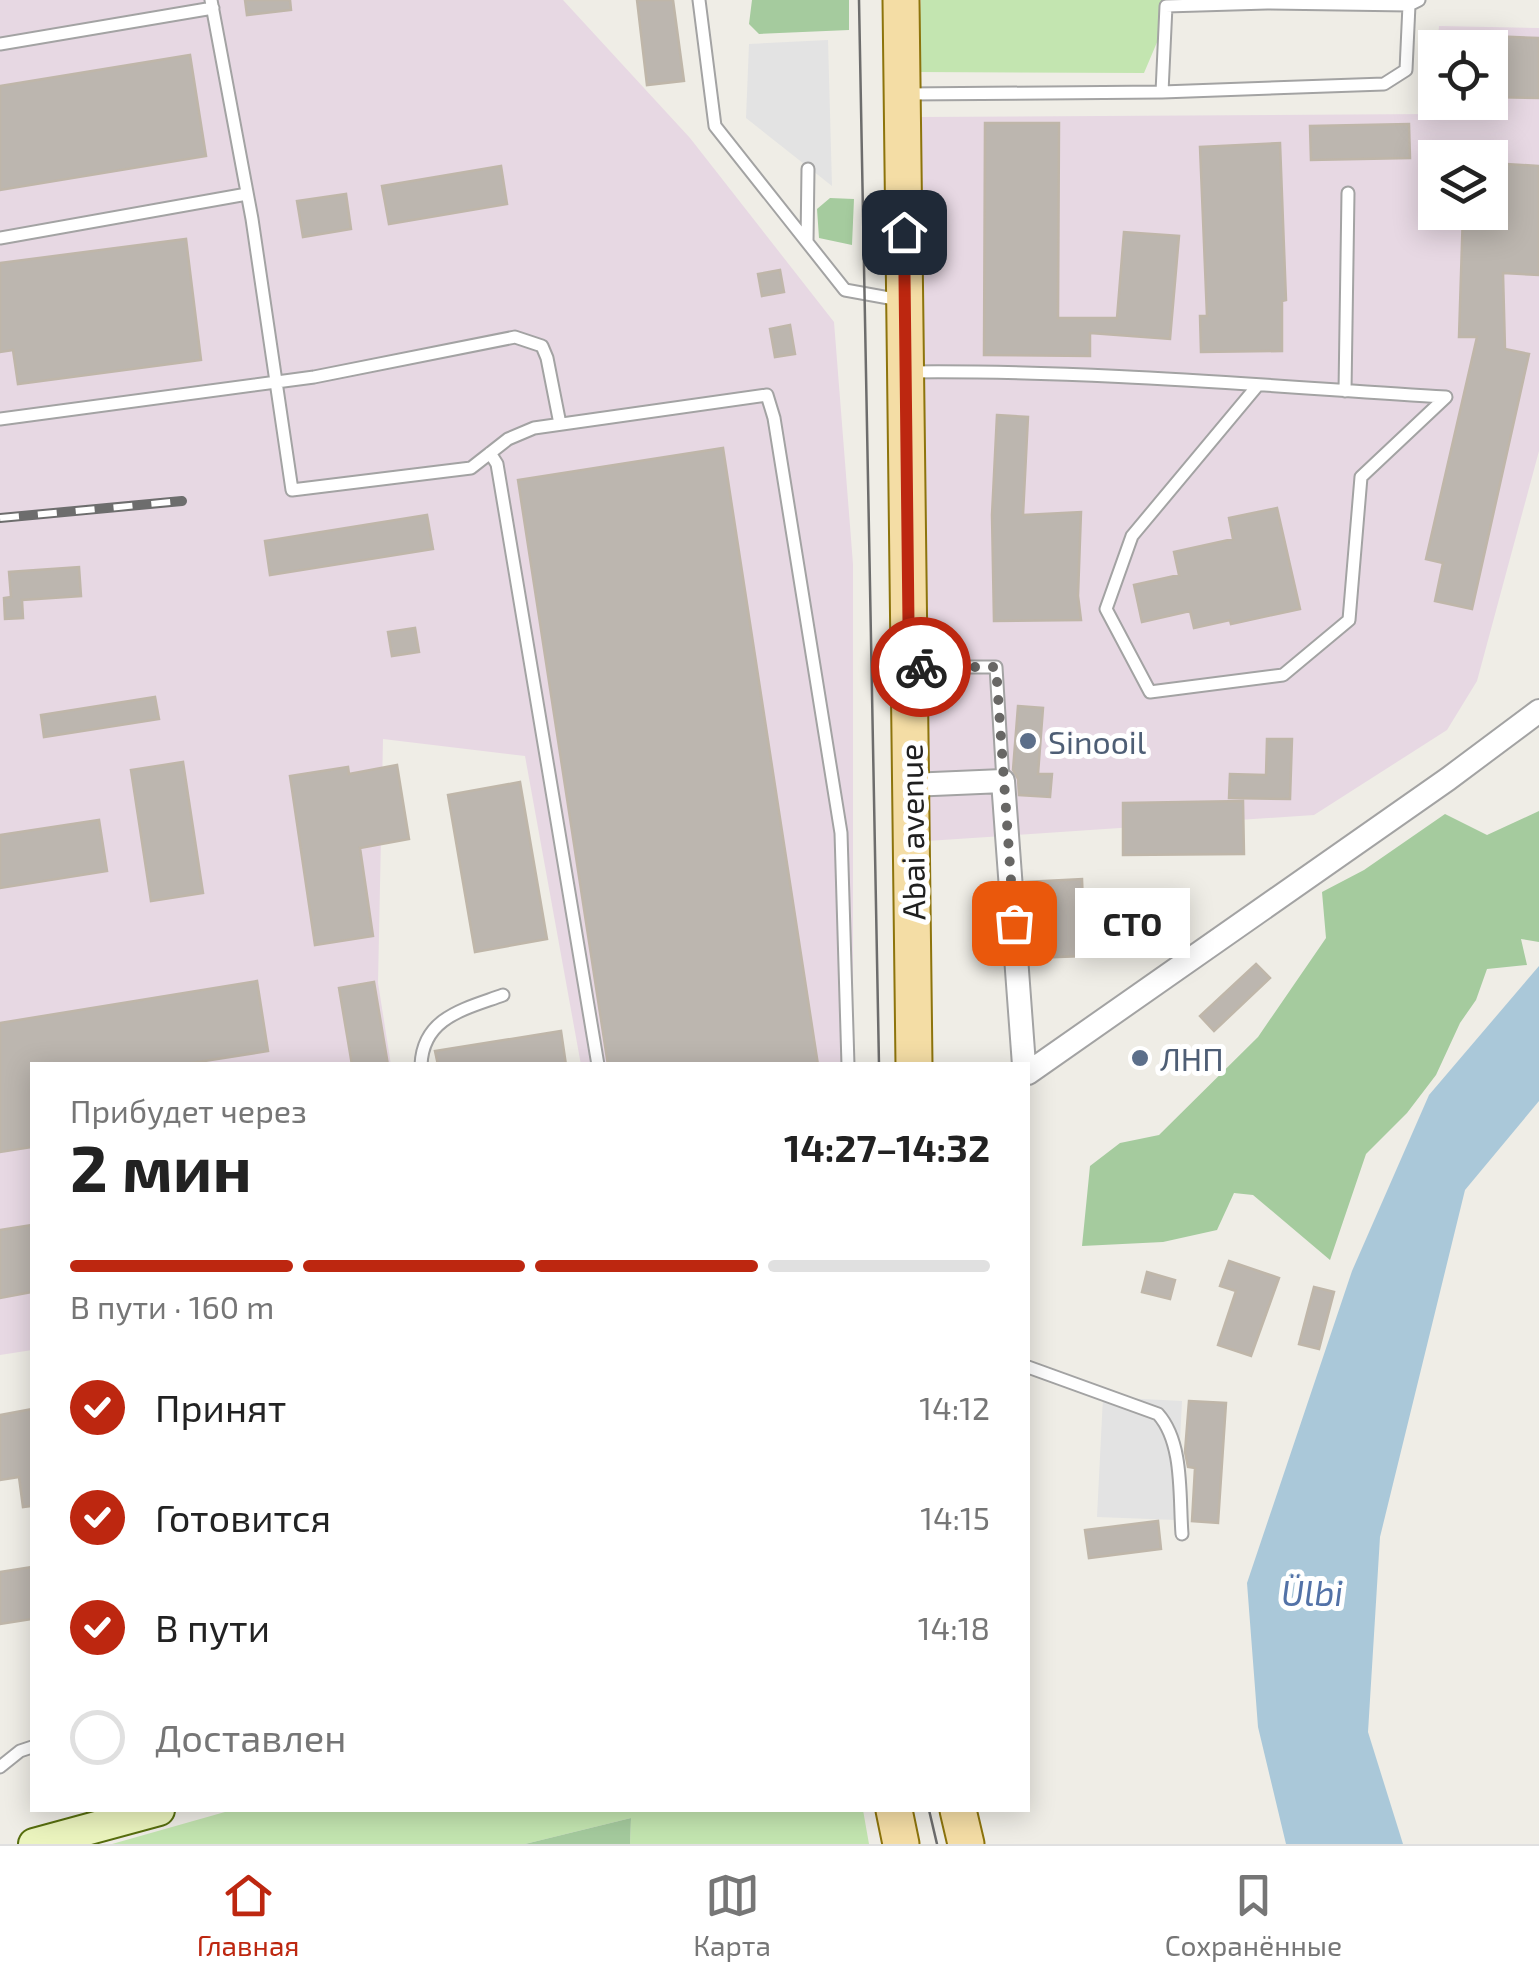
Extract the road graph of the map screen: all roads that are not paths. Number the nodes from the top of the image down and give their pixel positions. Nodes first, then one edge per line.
1 (699, 0) edge
2 (901, 0) edge
3 (1414, 2) edge
4 (1166, 3) edge
5 (212, 4) edge
6 (0, 44) edge
7 (1162, 92) junction
8 (902, 94) junction
9 (808, 169) dead end
10 (1348, 193) dead end
11 (247, 194) junction
12 (0, 238) edge
13 (807, 242) junction
14 (904, 301) junction
15 (905, 372) junction
16 (276, 382) junction
17 (1258, 385) junction
18 (1345, 390) junction
19 (0, 419) edge
20 (560, 424) junction
21 (490, 453) junction
22 (909, 667) junction
23 (1539, 710) edge
24 (1003, 781) junction
25 (910, 786) junction
26 (503, 994) dead end
27 (421, 1062) edge
28 (598, 1062) edge
29 (848, 1062) edge
30 (914, 1062) edge
31 (1024, 1062) edge
32 (1030, 1072) edge
33 (1030, 1367) edge
34 (1182, 1534) dead end
35 (30, 1748) edge
36 (0, 1767) edge
37 (152, 1812) edge
38 (894, 1812) edge
39 (958, 1812) edge
40 (34, 1844) edge
41 (901, 1844) edge
42 (966, 1844) edge

1 - 13 lane
2 - 8 main road, Abai avenue
3 - 4 lane
3 - 7 lane
4 - 7 lane
5 - 6 lane
5 - 11 lane
7 - 8 lane
8 - 14 main road, Abai avenue
9 - 13 lane
10 - 18 lane
11 - 12 lane
11 - 16 lane
13 - 14 lane
14 - 15 main road, Abai avenue
15 - 17 lane
15 - 22 main road, Abai avenue
16 - 19 lane
16 - 20 lane
16 - 21 lane
17 - 18 lane
17 - 18 lane
20 - 21 lane
20 - 29 lane
21 - 28 lane
22 - 24 lane
22 - 25 main road, Abai avenue
23 - 32 street
24 - 25 street
24 - 31 street
25 - 30 main road, Abai avenue
26 - 27 lane
33 - 34 lane
35 - 36 lane
37 - 40 main road
38 - 41 main road
39 - 42 main road

